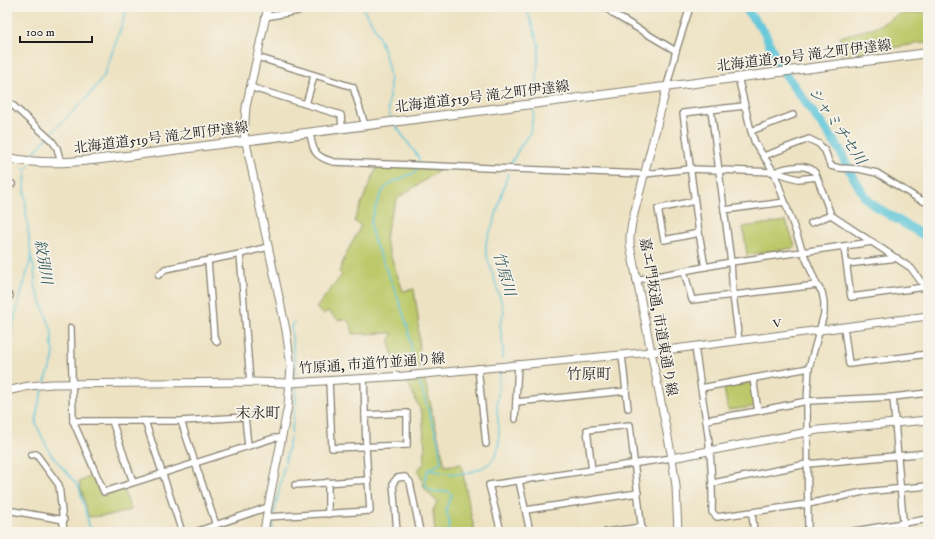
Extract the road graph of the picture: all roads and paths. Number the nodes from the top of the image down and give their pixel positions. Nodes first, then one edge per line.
1 (268, 7) edge
2 (302, 7) edge
3 (605, 7) edge
4 (690, 7) edge
5 (265, 18) junction
6 (676, 51) junction
7 (928, 53) edge
8 (257, 57) junction
9 (314, 76) junction
10 (738, 77) junction
11 (667, 86) junction
12 (250, 88) junction
13 (7, 100) edge
14 (306, 104) junction
15 (744, 106) junction
16 (711, 110) junction
17 (793, 115) dead end
18 (365, 125) junction
19 (342, 128) junction
20 (751, 131) junction
21 (310, 133) junction
22 (245, 141) junction
23 (764, 156) junction
24 (7, 158) edge
25 (61, 163) junction
26 (690, 169) junction
27 (719, 170) junction
28 (774, 172) junction
29 (644, 174) junction
30 (818, 177) junction
31 (694, 201) junction
32 (785, 202) junction
33 (928, 203) edge
34 (724, 210) junction
35 (831, 215) junction
36 (811, 223) dead end
37 (699, 233) junction
38 (872, 242) junction
39 (268, 247) junction
40 (844, 247) junction
41 (803, 252) junction
42 (240, 254) junction
43 (897, 258) junction
44 (208, 261) junction
45 (731, 262) junction
46 (847, 264) junction
47 (705, 267) junction
48 (684, 271) junction
49 (159, 275) dead end
50 (636, 280) junction
51 (817, 285) junction
52 (925, 287) junction
53 (732, 295) junction
54 (928, 307) edge
55 (928, 316) edge
56 (71, 328) dead end
57 (844, 328) junction
58 (819, 331) junction
59 (739, 341) junction
60 (217, 342) dead end
61 (695, 347) junction
62 (651, 352) junction
63 (928, 354) edge
64 (622, 355) junction
65 (518, 364) junction
66 (478, 368) junction
67 (809, 368) junction
68 (364, 378) junction
69 (753, 378) junction
70 (329, 381) junction
71 (250, 382) junction
72 (290, 383) junction
73 (72, 384) junction
74 (701, 388) junction
75 (7, 391) edge
76 (626, 391) junction
77 (928, 393) edge
78 (893, 397) junction
79 (807, 401) junction
80 (516, 402) junction
81 (628, 408) dead end
82 (758, 411) junction
83 (365, 415) junction
84 (515, 419) dead end
85 (706, 420) junction
86 (928, 420) edge
87 (73, 421) junction
88 (112, 421) junction
89 (145, 421) junction
90 (181, 421) junction
91 (895, 424) junction
92 (806, 432) junction
93 (282, 438) junction
94 (486, 444) dead end
95 (248, 446) junction
96 (366, 448) junction
97 (711, 450) junction
98 (928, 453) edge
99 (31, 455) dead end
100 (898, 456) junction
101 (672, 458) junction
102 (195, 462) junction
103 (634, 464) junction
104 (807, 464) junction
105 (592, 470) junction
106 (162, 473) junction
107 (368, 480) junction
108 (519, 481) junction
109 (133, 482) junction
110 (328, 482) junction
111 (713, 483) junction
112 (295, 485) dead end
113 (928, 486) edge
114 (901, 488) junction
115 (638, 493) junction
116 (808, 504) junction
117 (268, 507) junction
118 (7, 510) edge
119 (526, 510) junction
120 (752, 513) junction
121 (328, 514) junction
122 (266, 517) junction
123 (928, 519) edge
124 (64, 520) junction
125 (7, 521) edge
126 (903, 523) junction
127 (216, 525) junction
128 (642, 529) edge
129 (8, 532) edge
130 (64, 532) edge
131 (182, 532) edge
132 (197, 532) edge
133 (264, 532) edge
134 (397, 532) edge
135 (420, 532) edge
136 (501, 532) edge
137 (530, 532) edge
138 (606, 532) edge
139 (678, 532) edge
140 (754, 532) edge
141 (808, 532) edge
142 (848, 532) edge
143 (904, 532) edge

1 - 5 street
2 - 5 street
3 - 6 street
4 - 6 street
5 - 8 street
6 - 11 street
7 - 10 main road, 北海道道519号 滝之町伊達線
8 - 9 street
8 - 12 street
9 - 14 street
9 - 18 street
10 - 11 main road, 北海道道519号 滝之町伊達線
10 - 15 street
11 - 18 main road, 北海道道519号 滝之町伊達線
11 - 29 street, 嘉エ門坂通, 市道東通り線
12 - 14 street
12 - 22 street
13 - 25 street
14 - 19 street
15 - 16 street
15 - 20 street
16 - 26 street
16 - 27 street
17 - 20 street
18 - 19 main road, 北海道道519号 滝之町伊達線
19 - 21 main road, 北海道道519号 滝之町伊達線
20 - 23 street
21 - 22 main road, 北海道道519号 滝之町伊達線
21 - 29 street
22 - 25 main road, 北海道道519号 滝之町伊達線
22 - 39 street
23 - 28 street
23 - 33 street
24 - 25 main road, 北海道道519号 滝之町伊達線
26 - 27 street
26 - 29 street
26 - 31 street
27 - 28 street
27 - 34 street
28 - 30 street
28 - 30 street
28 - 32 street
29 - 50 street, 嘉エ門坂通, 市道東通り線
30 - 35 street
31 - 37 street
31 - 37 street
32 - 34 street
32 - 41 street
34 - 45 street
35 - 36 street
35 - 38 street
37 - 47 street
38 - 40 street
38 - 43 street
39 - 42 street
39 - 72 street
40 - 41 street
40 - 46 street
41 - 45 street
41 - 51 street
42 - 44 street
42 - 71 street
43 - 46 street
43 - 52 street
44 - 49 street
44 - 60 street
45 - 47 street
45 - 53 street
46 - 52 street
47 - 48 street
48 - 50 street
48 - 53 street
50 - 62 street, 嘉エ門坂通, 市道東通り線
51 - 53 street
51 - 58 street
52 - 54 street
53 - 59 street
55 - 57 street
56 - 73 street
57 - 58 street
57 - 63 street
58 - 59 street, ｖ
58 - 67 street
59 - 61 street, 竹原通, 市道竹並通り線
61 - 62 street, 竹原通, 市道竹並通り線
61 - 74 street
62 - 64 street, 竹原通, 市道竹並通り線
62 - 101 street, 嘉エ門坂通, 市道東通り線
64 - 65 street, 竹原通, 市道竹並通り線
64 - 76 street
65 - 66 street, 竹原通, 市道竹並通り線
65 - 80 street
66 - 68 street, 竹原通, 市道竹並通り線
66 - 94 street
67 - 69 street
67 - 79 street
68 - 70 street, 竹原通, 市道竹並通り線
68 - 83 street
69 - 74 street
69 - 82 street
70 - 72 street, 竹原通, 市道竹並通り線
70 - 96 street
71 - 72 street, 竹原通, 市道竹並通り線
71 - 73 street, 竹原通, 市道竹並通り線
72 - 93 street
73 - 75 street, 竹原通, 市道竹並通り線
73 - 87 street
74 - 85 street
76 - 80 street
76 - 81 street
77 - 78 street
78 - 79 street
78 - 91 street
79 - 82 street
79 - 92 street
80 - 84 street
82 - 85 street
83 - 96 street
83 - 96 street
85 - 97 street
86 - 91 street
87 - 88 street
87 - 109 street
88 - 89 street
88 - 109 street
89 - 90 street
89 - 106 street
90 - 95 street
90 - 102 street
91 - 92 street
91 - 100 street
92 - 97 street
92 - 104 street
93 - 95 street
93 - 117 street
95 - 102 street
96 - 107 street
97 - 101 street
97 - 111 street
98 - 100 street
99 - 124 street
100 - 104 street
100 - 114 street
101 - 103 street
101 - 139 street, 嘉エ門坂通, 市道東通り線
102 - 106 street
102 - 127 street
103 - 105 street
103 - 105 street
103 - 115 street
104 - 111 street
104 - 116 street
105 - 108 street
106 - 109 street
106 - 131 street
107 - 110 street
107 - 121 street
108 - 119 street
108 - 136 street
110 - 112 street
110 - 121 street
111 - 120 street
113 - 114 street
114 - 116 street
114 - 126 street
115 - 119 street
115 - 128 street
116 - 120 street
116 - 141 street
117 - 122 street
117 - 127 street
118 - 124 street
119 - 137 street
120 - 140 street
121 - 122 street
122 - 133 street
123 - 126 street
124 - 130 street
125 - 129 street
126 - 142 street
126 - 143 street
127 - 132 street
128 - 138 street
134 - 135 street

